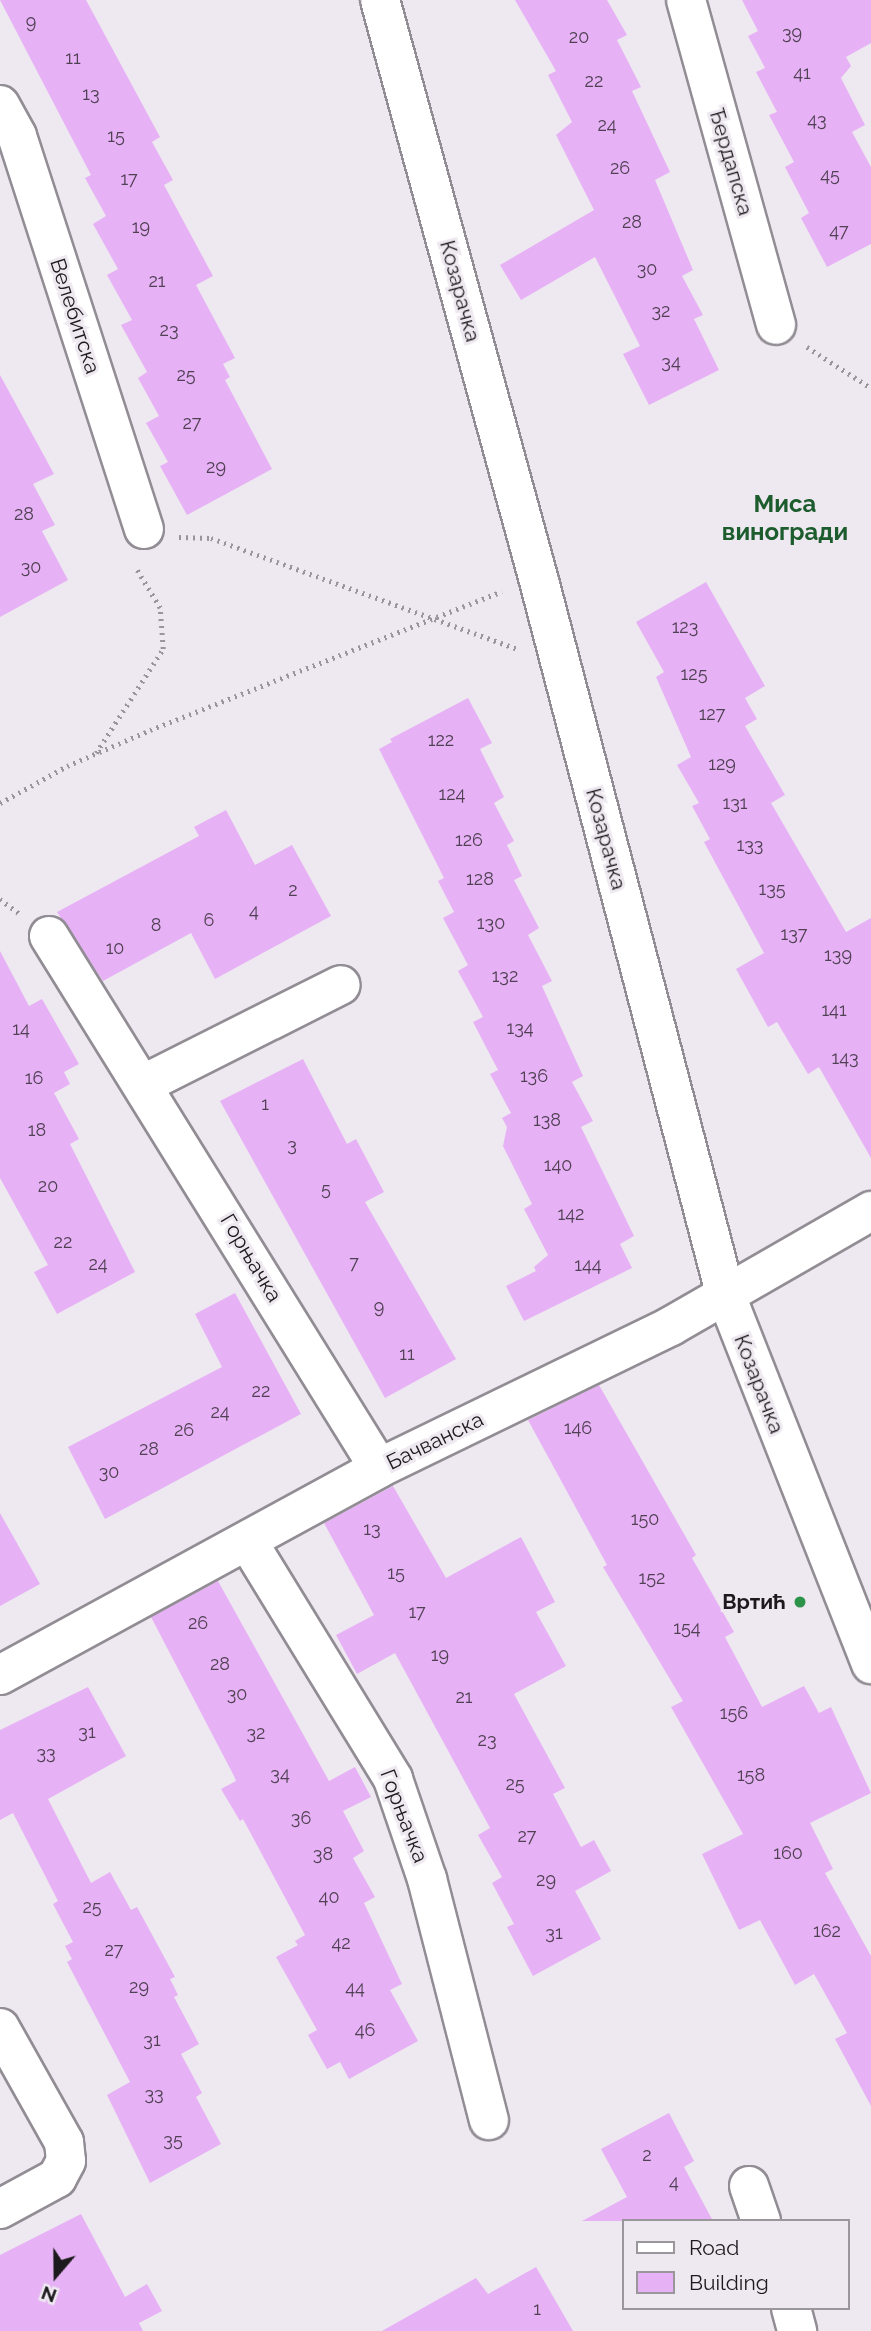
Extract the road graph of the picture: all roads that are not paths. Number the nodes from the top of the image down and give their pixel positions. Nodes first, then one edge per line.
1 (380, 0) edge
2 (685, 0) edge
3 (0, 105) edge
4 (776, 325) road end
5 (144, 529) road end
6 (49, 936) dead end
7 (341, 985) dead end
8 (144, 1084) junction
9 (871, 1211) edge
10 (725, 1293) junction
11 (379, 1468) junction
12 (248, 1542) junction
13 (871, 1664) edge
14 (0, 1675) edge
15 (0, 2028) edge
16 (489, 2120) dead end
17 (0, 2209) edge
18 (792, 2310) edge
19 (797, 2331) edge

1 - 10 street, Козарачка
2 - 4 street, Ђердапска
3 - 5 street, Велебитска
6 - 8 street, Горњачка
7 - 8 street
8 - 11 street, Горњачка
9 - 10 street, Бачванска
10 - 11 street, Бачванска
10 - 13 street, Козарачка
11 - 12 street, Бачванска
12 - 14 street, Бачванска
12 - 16 street, Горњачка
15 - 17 street
18 - 19 street

